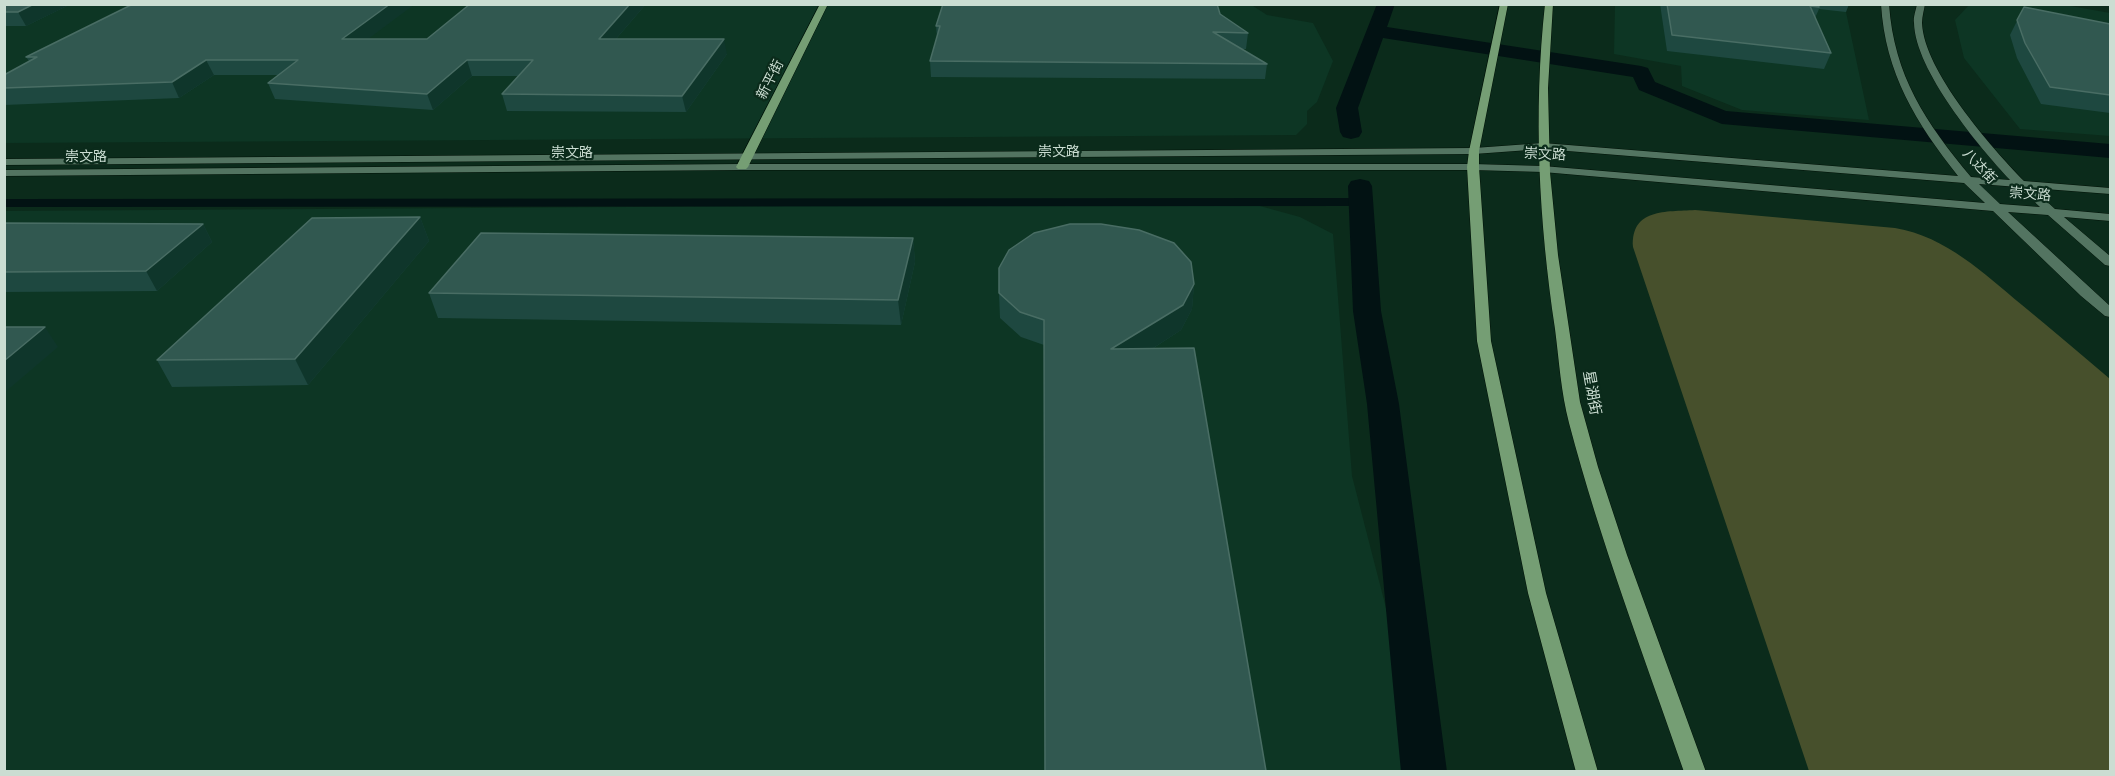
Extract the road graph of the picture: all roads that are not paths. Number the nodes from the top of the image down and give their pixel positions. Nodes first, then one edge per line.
1 (824, 4) edge
2 (1504, 4) edge
3 (1549, 4) edge
4 (1885, 4) edge
5 (1921, 4) edge
6 (1543, 146) junction
7 (1473, 159) junction
8 (4, 162) edge
9 (745, 162) junction
10 (1543, 169) junction
11 (4, 173) edge
12 (1966, 179) junction
13 (2020, 183) junction
14 (2110, 191) edge
15 (1997, 208) junction
16 (2052, 212) junction
17 (2110, 218) edge
18 (2110, 262) edge
19 (2110, 313) edge
20 (1587, 771) edge
21 (1695, 771) edge

1 - 9 main road, 新平街
2 - 7 main road
3 - 6 main road, 星湖街
4 - 12 street, 八达街
5 - 13 street, 八达街
6 - 7 street, 崇文路
6 - 10 main road, 星湖街
6 - 12 street, 崇文路
7 - 9 street, 崇文路
7 - 9 street, 崇文路
7 - 10 street, 崇文路
7 - 20 main road
8 - 9 street, 崇文路
9 - 11 street, 崇文路
10 - 15 street, 崇文路
10 - 21 main road, 星湖街
12 - 13 street, 崇文路
12 - 15 street, 八达街
13 - 14 street, 崇文路
13 - 16 street, 八达街
15 - 16 street, 崇文路
15 - 19 street, 八达街
16 - 17 street, 崇文路
16 - 18 street, 八达街

